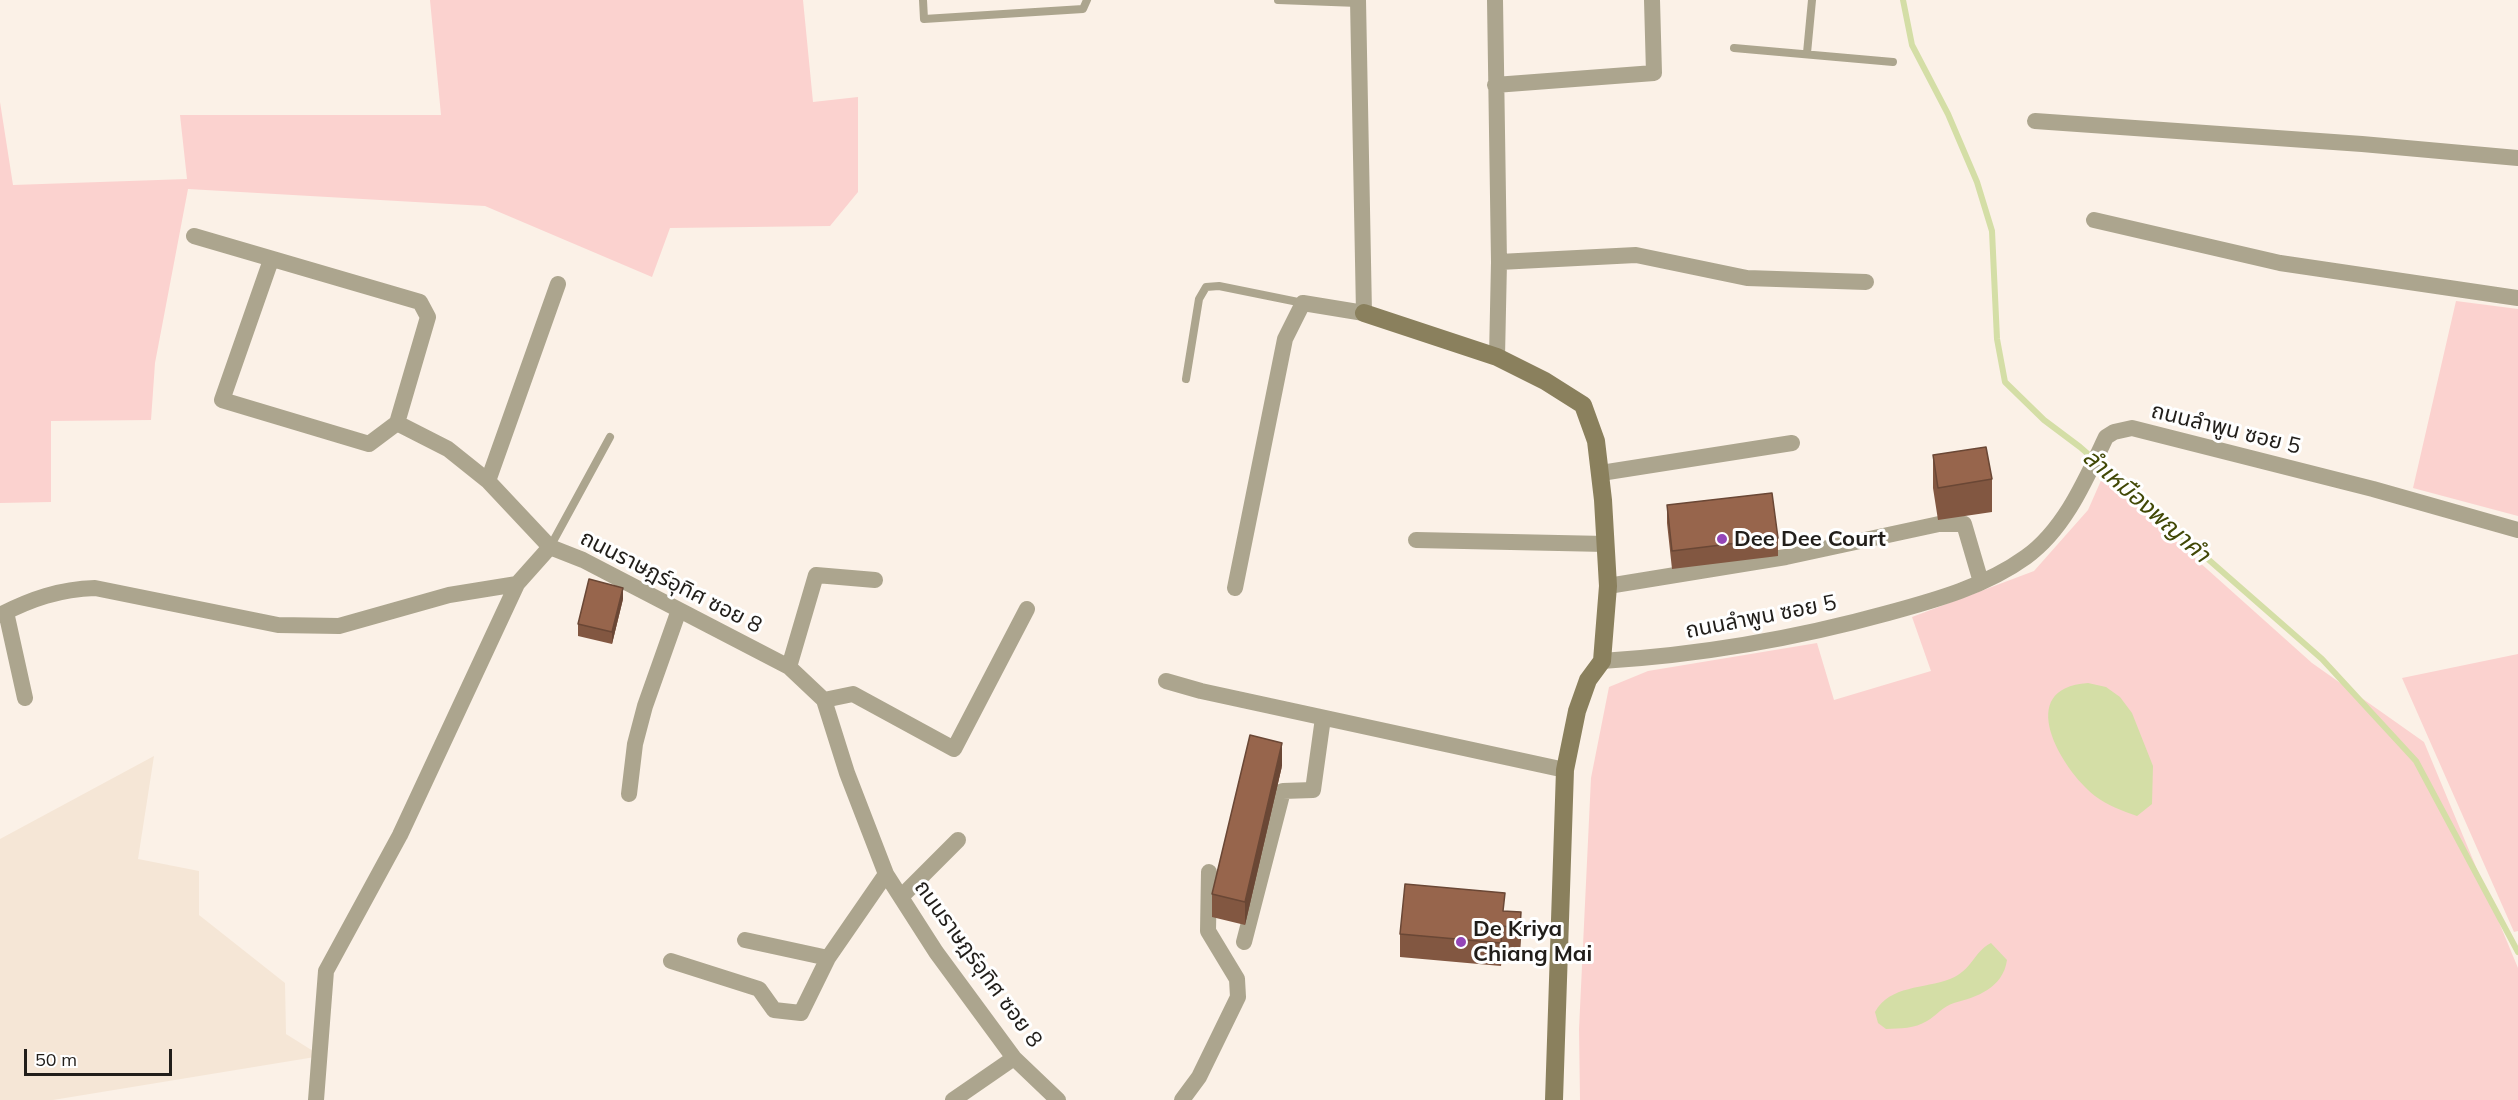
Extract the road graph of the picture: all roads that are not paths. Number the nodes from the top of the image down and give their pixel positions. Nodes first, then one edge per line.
1 (923, 0) edge
2 (1088, 0) edge
3 (1278, 0) edge
4 (1495, 0) edge
5 (1652, 0) edge
6 (1812, 0) edge
7 (1358, 2) edge
8 (1734, 48) dead end
9 (1807, 53) junction
10 (1893, 62) dead end
11 (1495, 85) junction
12 (2035, 121) dead end
13 (2518, 159) edge
14 (2094, 220) dead end
15 (194, 236) dead end
16 (271, 260) junction
17 (1499, 262) junction
18 (1866, 282) dead end
19 (558, 284) dead end
20 (2518, 298) edge
21 (1303, 303) junction
22 (1364, 313) junction
23 (1497, 357) junction
24 (1186, 379) dead end
25 (397, 423) junction
26 (610, 437) dead end
27 (1791, 443) dead end
28 (1600, 473) junction
29 (488, 481) junction
30 (2518, 530) edge
31 (1416, 540) dead end
32 (1606, 544) junction
33 (550, 547) junction
34 (875, 580) dead end
35 (1981, 582) junction
36 (517, 584) junction
37 (1608, 586) junction
38 (1235, 588) dead end
39 (1027, 609) dead end
40 (679, 610) junction
41 (3, 613) edge
42 (1602, 661) junction
43 (789, 667) junction
44 (1166, 681) dead end
45 (25, 698) dead end
46 (824, 700) junction
47 (1323, 718) junction
48 (1564, 770) junction
49 (628, 794) dead end
50 (958, 840) dead end
51 (1209, 872) dead end
52 (886, 874) junction
53 (901, 897) junction
54 (745, 940) dead end
55 (1244, 942) dead end
56 (828, 958) junction
57 (671, 961) dead end
58 (1014, 1058) junction
59 (316, 1100) edge
60 (953, 1100) edge
61 (1058, 1100) edge
62 (1182, 1100) edge
63 (1554, 1100) edge

1 - 2 lane
3 - 7 lane
4 - 11 street
5 - 11 street
6 - 9 lane
7 - 22 street
8 - 9 lane
9 - 10 lane
11 - 17 street
12 - 13 street
14 - 20 street
15 - 16 street
16 - 25 street
16 - 25 street
17 - 18 street
17 - 23 street
19 - 29 street
21 - 22 street
21 - 24 lane
21 - 38 street
22 - 23 street
23 - 28 street
25 - 29 street
26 - 33 lane
27 - 28 street
28 - 32 street
29 - 33 street
30 - 35 street, ถนนลำพูน ซอย 5
31 - 32 street
32 - 37 street
33 - 36 street, ถนนราษฎร์อุทิศ ซอย 8
33 - 40 street, ถนนราษฎร์อุทิศ ซอย 8
34 - 43 street
35 - 37 street
35 - 42 street, ถนนลำพูน ซอย 5
36 - 41 street
36 - 59 street, ถนนราษฎร์อุทิศ ซอย 8
37 - 42 street
39 - 46 street
40 - 43 street, ถนนราษฎร์อุทิศ ซอย 8
40 - 49 street
41 - 45 street
42 - 48 street
43 - 46 street, ถนนราษฎร์อุทิศ ซอย 8
44 - 47 street
46 - 52 street, ถนนราษฎร์อุทิศ ซอย 8
47 - 48 street
47 - 55 street
48 - 63 street
50 - 53 street
51 - 62 street
52 - 53 street, ถนนราษฎร์อุทิศ ซอย 8
52 - 56 street
53 - 58 street, ถนนราษฎร์อุทิศ ซอย 8
54 - 56 street
56 - 57 street
58 - 60 street
58 - 61 street, ถนนราษฎร์อุทิศ ซอย 8

